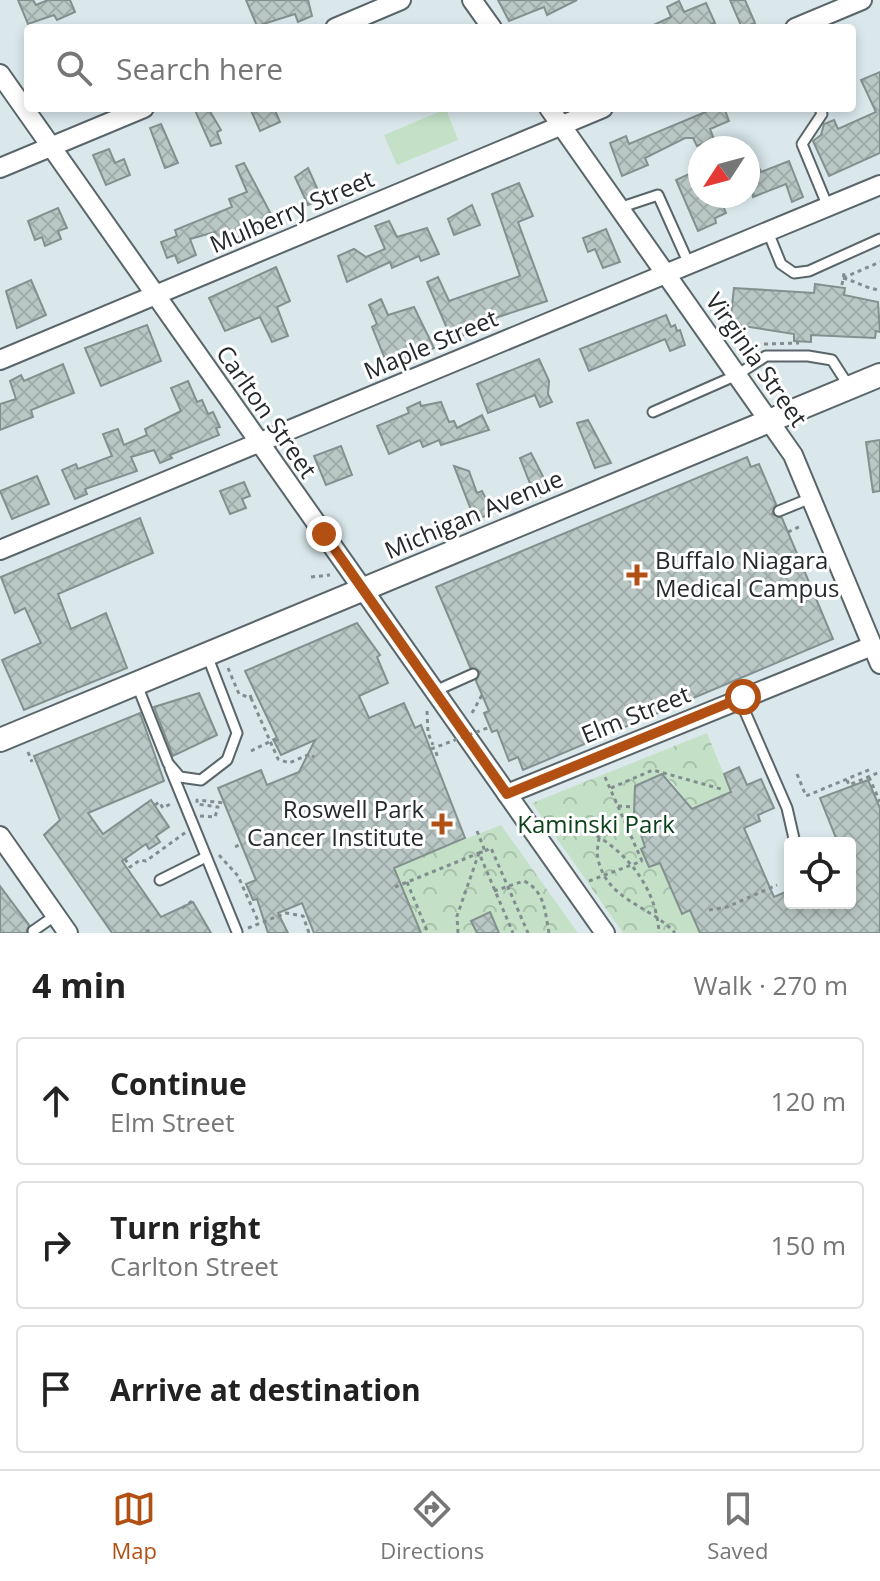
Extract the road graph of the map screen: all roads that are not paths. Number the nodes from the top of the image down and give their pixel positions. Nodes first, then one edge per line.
1 (401, 0) edge
2 (472, 0) edge
3 (862, 0) edge
4 (344, 24) edge
5 (489, 24) edge
6 (805, 24) edge
7 (0, 74) edge
8 (24, 108) edge
9 (27, 112) edge
10 (134, 112) edge
11 (552, 112) edge
12 (594, 112) edge
13 (821, 112) edge
14 (561, 126) junction
15 (51, 147) junction
16 (0, 168) edge
17 (880, 185) edge
18 (828, 207) junction
19 (619, 208) junction
20 (768, 232) junction
21 (880, 239) edge
22 (689, 264) junction
23 (665, 274) junction
24 (155, 296) junction
25 (0, 360) edge
26 (737, 375) junction
27 (880, 375) edge
28 (850, 388) junction
29 (653, 412) dead end
30 (770, 421) junction
31 (258, 443) junction
32 (811, 498) junction
33 (779, 511) dead end
34 (0, 550) edge
35 (363, 590) junction
36 (872, 646) junction
37 (207, 655) junction
38 (880, 664) edge
39 (473, 674) dead end
40 (137, 684) junction
41 (435, 691) junction
42 (739, 698) junction
43 (0, 740) edge
44 (168, 763) junction
45 (507, 794) junction
46 (0, 836) edge
47 (794, 837) edge
48 (210, 854) junction
49 (160, 880) dead end
50 (56, 915) junction
51 (33, 931) dead end
52 (237, 932) edge
53 (68, 933) edge
54 (605, 933) edge

1 - 4 street
2 - 5 street
3 - 6 street
7 - 8 street, Carlton Street
9 - 15 street, Carlton Street
10 - 15 street
11 - 14 street, Virginia Street
12 - 14 street, Mulberry Street
13 - 18 lane
14 - 19 street, Virginia Street
14 - 24 street, Mulberry Street
15 - 16 street
15 - 24 street, Carlton Street
17 - 18 street, Maple Street
18 - 20 street, Maple Street
19 - 22 lane
19 - 23 street, Virginia Street
20 - 21 lane
20 - 22 street, Maple Street
22 - 23 street, Maple Street
23 - 26 street, Virginia Street
23 - 31 street, Maple Street
24 - 25 street, Mulberry Street
24 - 31 street, Carlton Street
26 - 28 lane
26 - 29 lane
26 - 30 street, Virginia Street
27 - 28 street, Michigan Avenue
28 - 30 street, Michigan Avenue
30 - 32 street, Virginia Street
30 - 35 street, Michigan Avenue
31 - 34 street, Maple Street
31 - 35 street, Carlton Street
32 - 33 lane
32 - 36 street, Virginia Street
35 - 37 street, Michigan Avenue
35 - 41 street, Carlton Street
36 - 38 street, Virginia Street
36 - 42 street, Elm Street
37 - 40 street, Michigan Avenue
37 - 44 lane
39 - 41 lane
40 - 43 street, Michigan Avenue
40 - 44 lane
41 - 45 street, Carlton Street
42 - 45 street, Elm Street
42 - 47 lane
44 - 48 lane
45 - 54 street, Carlton Street
46 - 50 street
48 - 49 lane
48 - 52 lane
50 - 51 lane
50 - 53 street

